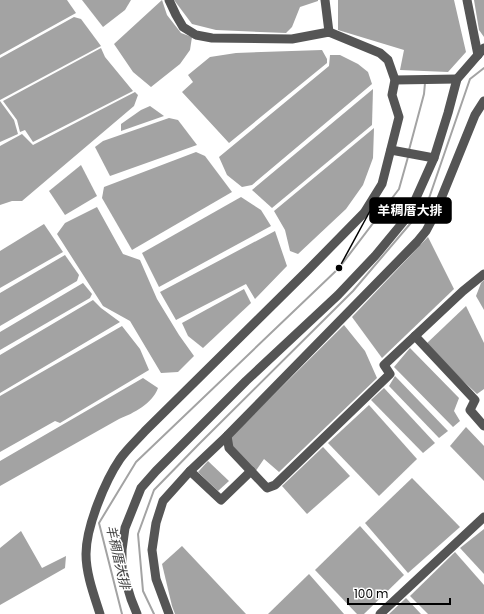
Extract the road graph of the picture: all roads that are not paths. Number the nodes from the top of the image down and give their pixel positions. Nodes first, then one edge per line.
1 (169, 0) edge
2 (326, 0) edge
3 (467, 0) edge
4 (329, 32) junction
5 (481, 52) edge
6 (457, 79) junction
7 (394, 80) junction
8 (484, 101) edge
9 (391, 150) junction
10 (434, 158) junction
11 (484, 274) edge
12 (415, 336) junction
13 (484, 426) edge
14 (226, 436) junction
15 (190, 471) junction
16 (251, 471) junction
17 (484, 517) edge
18 (100, 614) edge
19 (137, 614) edge
20 (169, 614) edge
21 (380, 614) edge

1 - 4 street
2 - 4 street
3 - 5 street
4 - 7 street
5 - 6 street
6 - 7 street
6 - 10 street
7 - 9 street
8 - 14 street
9 - 10 street
9 - 18 street
10 - 19 street
11 - 12 street
12 - 13 street
12 - 16 street
14 - 15 street
14 - 16 street
15 - 16 street
15 - 20 street
17 - 21 street

